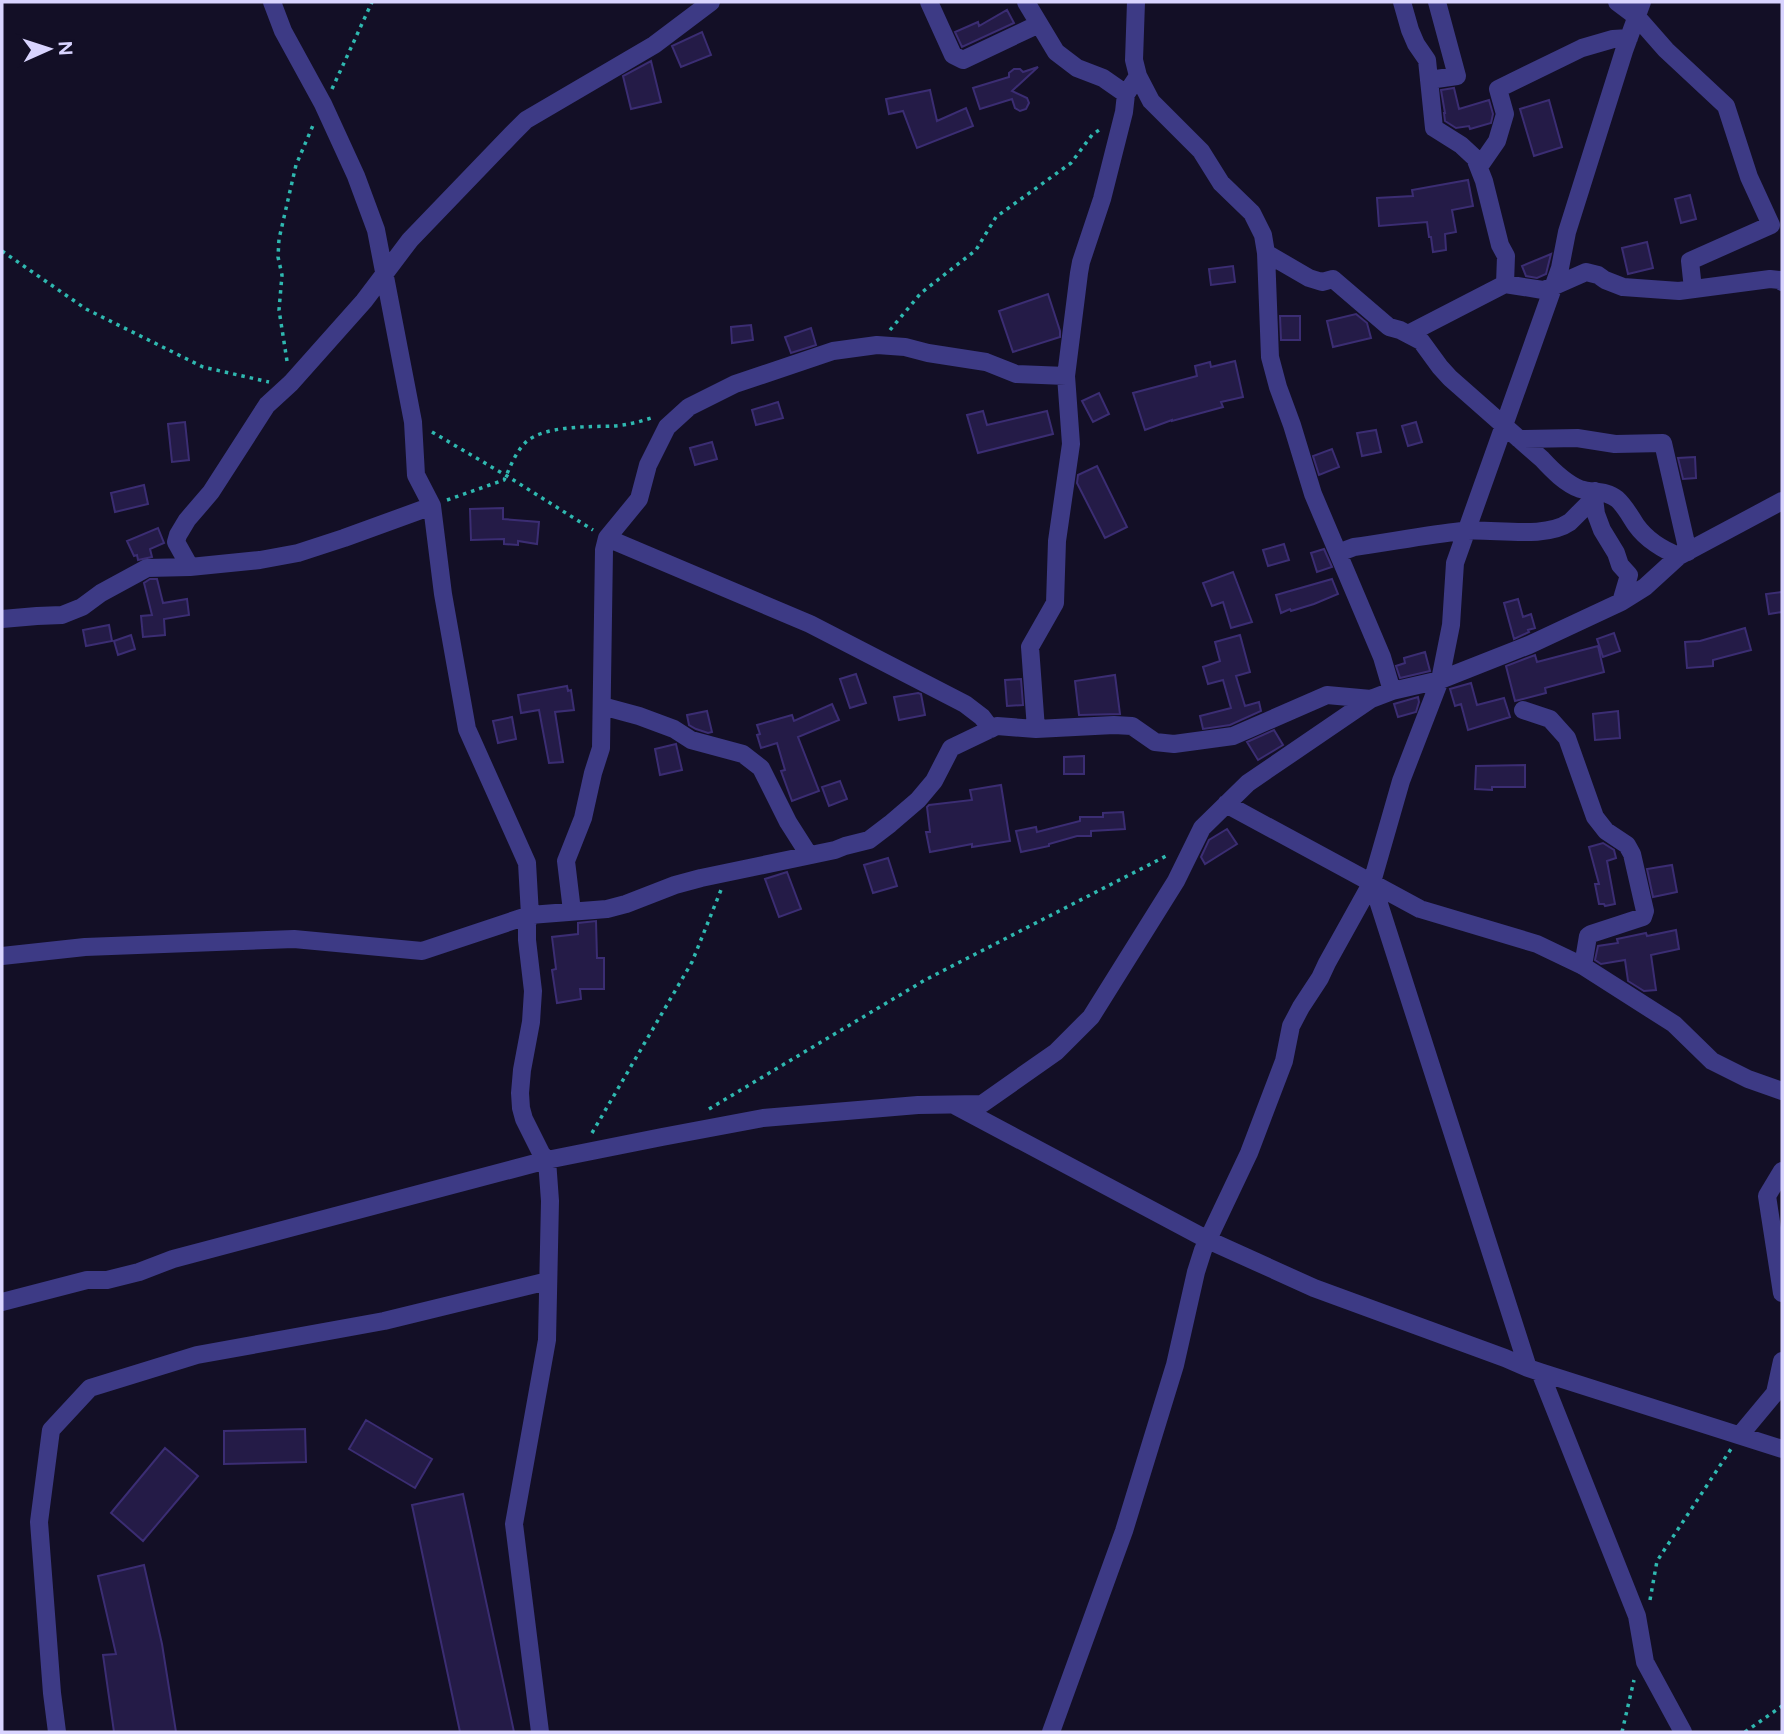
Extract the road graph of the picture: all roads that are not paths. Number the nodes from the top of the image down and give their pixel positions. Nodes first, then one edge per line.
1 (272, 2) edge
2 (711, 2) edge
3 (929, 2) edge
4 (1026, 2) edge
5 (1136, 2) edge
6 (1402, 2) edge
7 (1437, 2) edge
8 (1618, 2) edge
9 (1639, 9) edge
10 (1039, 24) junction
11 (1629, 38) junction
12 (1138, 76) junction
13 (1429, 79) junction
14 (1126, 94) junction
15 (1479, 167) junction
16 (1266, 253) junction
17 (383, 274) junction
18 (1782, 282) edge
19 (1505, 284) junction
20 (1552, 287) junction
21 (1693, 289) junction
22 (1408, 334) junction
23 (1066, 376) junction
24 (1503, 425) junction
25 (1519, 439) junction
26 (1595, 495) junction
27 (1782, 501) edge
28 (432, 506) junction
29 (1466, 531) junction
30 (607, 538) junction
31 (1338, 553) junction
32 (1684, 554) junction
33 (190, 567) junction
34 (1621, 602) junction
35 (2, 619) edge
36 (1440, 680) junction
37 (1392, 691) junction
38 (1371, 699) junction
39 (602, 706) junction
40 (1523, 710) dead end
41 (991, 729) junction
42 (1036, 729) junction
43 (1226, 804) junction
44 (809, 855) junction
45 (1372, 882) junction
46 (572, 911) junction
47 (530, 915) junction
48 (2, 956) edge
49 (1583, 967) junction
50 (1782, 1091) edge
51 (953, 1105) junction
52 (547, 1160) junction
53 (1782, 1171) edge
54 (1208, 1240) junction
55 (548, 1281) junction
56 (1782, 1293) edge
57 (2, 1302) edge
58 (1782, 1361) edge
59 (1534, 1370) junction
60 (1740, 1435) junction
61 (1782, 1449) edge
62 (57, 1732) edge
63 (540, 1732) edge
64 (1051, 1732) edge
65 (1683, 1732) edge

1 - 17 street
2 - 17 street
3 - 10 street
4 - 10 street
5 - 12 street
6 - 13 street
7 - 13 street
8 - 9 street
9 - 11 street
9 - 21 street
10 - 14 street
11 - 15 street
11 - 20 street
12 - 14 street
12 - 16 street
13 - 15 street
14 - 23 street
15 - 19 street
16 - 22 street
16 - 31 street
17 - 28 street
17 - 33 street
18 - 21 street
19 - 20 street
19 - 22 street
20 - 21 street
20 - 24 street
22 - 24 street
23 - 30 street
23 - 42 street
24 - 25 street
24 - 29 street
25 - 26 street
25 - 32 street
26 - 29 street
26 - 32 street
26 - 34 street
27 - 32 street
28 - 33 street
28 - 47 street
29 - 31 street
29 - 36 street
30 - 39 street
30 - 41 street
31 - 37 street
32 - 34 street
33 - 35 street
34 - 36 street
36 - 37 street
36 - 45 street
37 - 38 street
38 - 42 street
38 - 43 street
39 - 44 street
39 - 46 street
40 - 49 street
41 - 42 street
41 - 44 street
43 - 45 street
43 - 51 street
44 - 46 street
45 - 49 street
45 - 54 street
45 - 59 street
46 - 47 street
47 - 48 street
47 - 52 street
49 - 50 street
51 - 52 street
51 - 54 street
52 - 55 street
52 - 57 street
53 - 56 street
54 - 59 street
54 - 64 street
55 - 62 street
55 - 63 street
58 - 60 street
59 - 60 street
59 - 65 street
60 - 61 street

